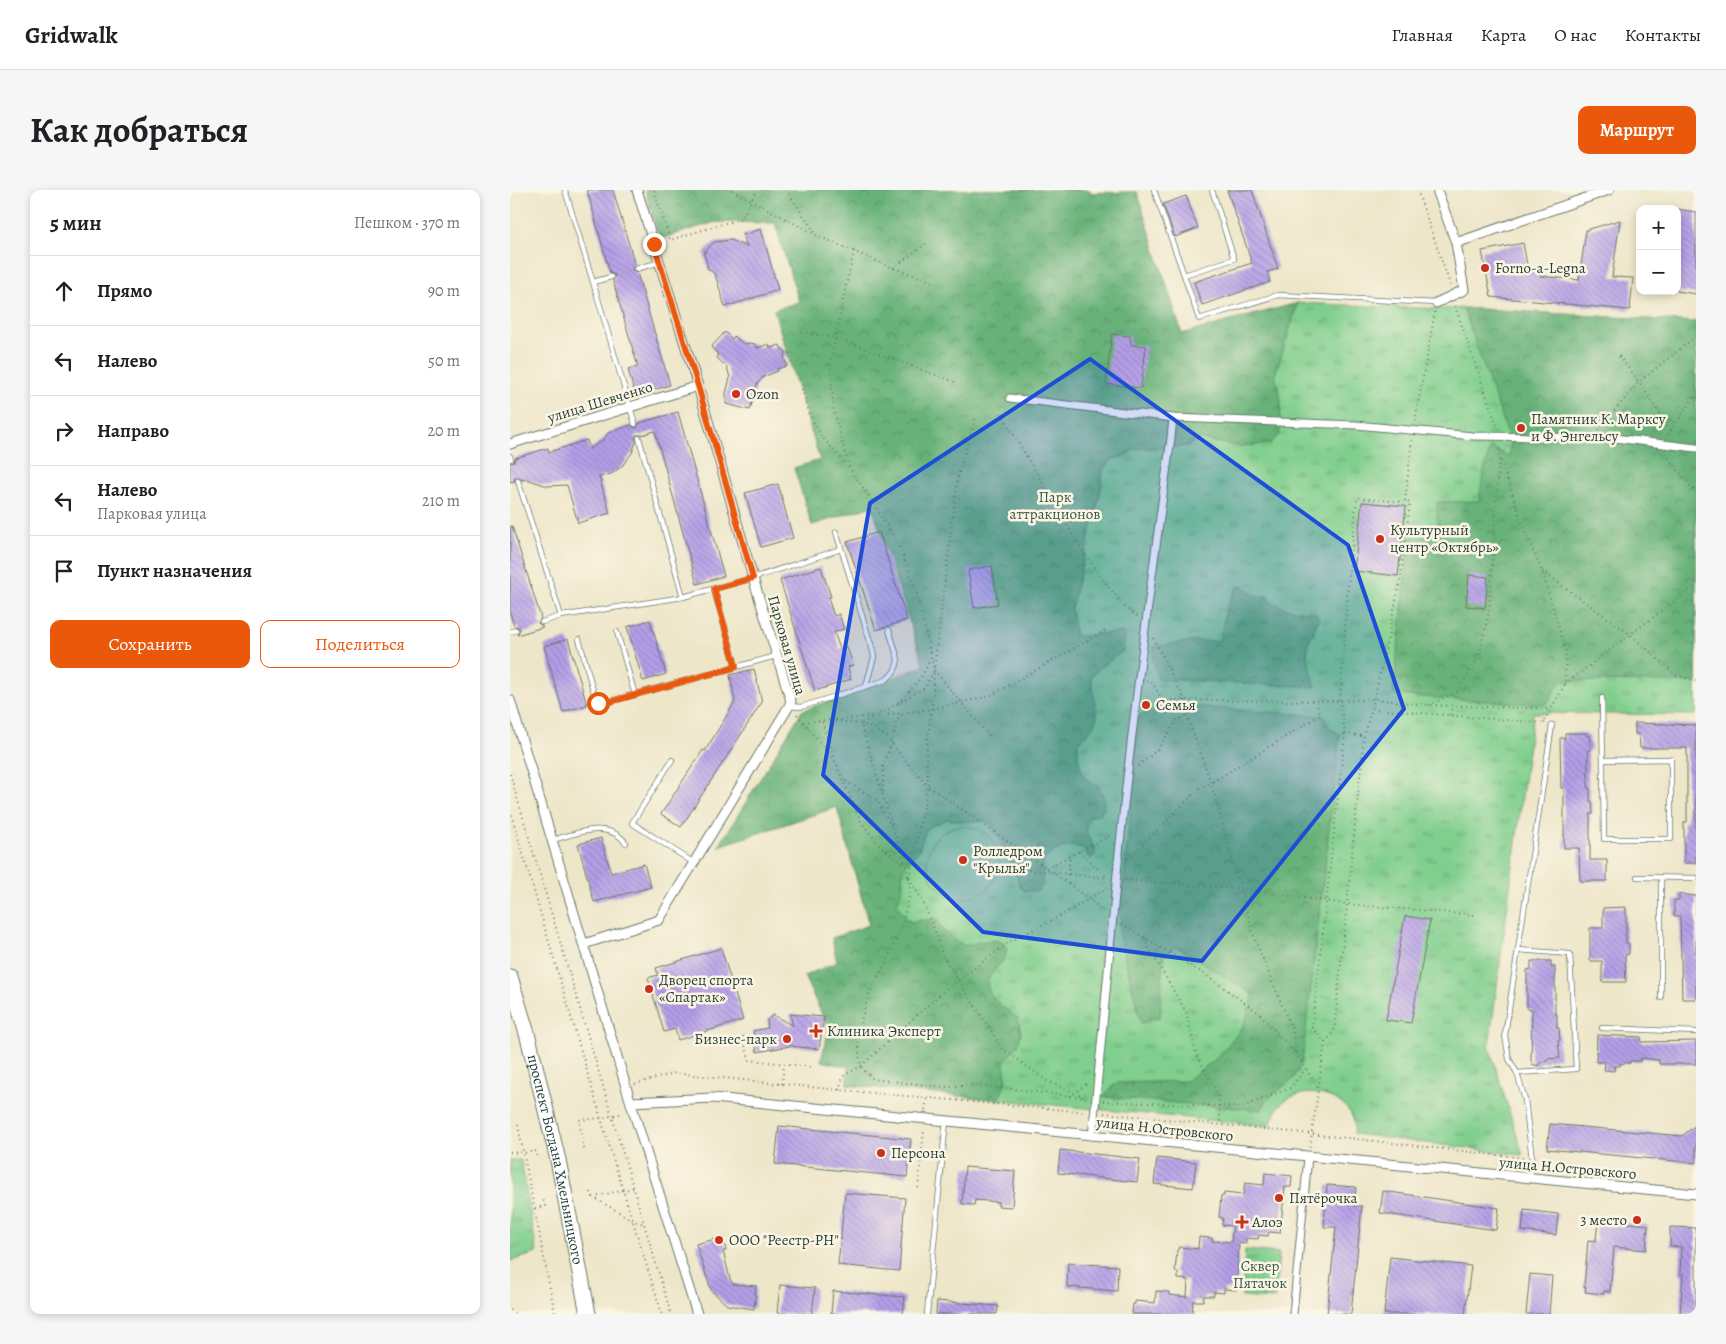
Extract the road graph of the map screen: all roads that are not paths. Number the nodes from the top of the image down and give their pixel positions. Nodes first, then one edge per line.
1 (565, 190) edge
2 (637, 190) edge
3 (1154, 190) edge
4 (1212, 190) edge
5 (1437, 190) edge
6 (1609, 190) edge
7 (1456, 243) junction
8 (660, 262) junction
9 (636, 269) dead end
10 (1184, 275) junction
11 (612, 277) dead end
12 (592, 282) junction
13 (1436, 303) joint
14 (698, 386) junction
15 (1010, 398) dead end
16 (630, 407) junction
17 (1173, 418) junction
18 (635, 424) dead end
19 (639, 438) dead end
20 (510, 444) edge
21 (1696, 448) edge
22 (518, 481) dead end
23 (836, 532) dead end
24 (841, 549) junction
25 (753, 578) junction
26 (714, 589) junction
27 (683, 597) junction
28 (561, 616) junction
29 (542, 622) dead end
30 (889, 630) dead end
31 (617, 632) dead end
32 (579, 639) dead end
33 (778, 656) junction
34 (736, 667) junction
35 (866, 686) junction
36 (635, 695) junction
37 (1602, 698) dead end
38 (510, 700) edge
39 (789, 706) junction
40 (1552, 725) road end
41 (672, 760) dead end
42 (1604, 760) junction
43 (552, 840) junction
44 (626, 843) dead end
45 (694, 862) junction
46 (1637, 877) dead end
47 (1661, 878) junction
48 (1696, 878) edge
49 (584, 944) junction
50 (1518, 950) junction
51 (510, 977) edge
52 (1661, 998) dead end
53 (1602, 1028) dead end
54 (1696, 1032) edge
55 (1517, 1073) junction
56 (632, 1106) junction
57 (946, 1121) junction
58 (1092, 1136) junction
59 (1308, 1157) junction
60 (1530, 1179) junction
61 (1696, 1194) edge
62 (588, 1314) edge
63 (697, 1314) edge
64 (926, 1314) edge
65 (1294, 1314) edge

1 - 12 lane
2 - 8 street, Парковая улица
3 - 10 lane
4 - 10 lane
5 - 7 street
6 - 7 street
7 - 13 street
8 - 9 lane
8 - 14 street, Парковая улица
10 - 13 lane
11 - 12 lane
12 - 16 lane
14 - 16 street, улица Шевченко
14 - 25 street, Парковая улица
15 - 17 street
16 - 18 lane
16 - 20 street, улица Шевченко
17 - 21 street
17 - 58 street
19 - 27 lane
22 - 28 lane
23 - 24 lane
24 - 25 lane
24 - 35 lane
25 - 26 lane
25 - 33 street, Парковая улица
26 - 27 lane
26 - 34 lane
27 - 28 lane
28 - 29 lane
30 - 35 lane
31 - 36 lane
32 - 36 lane
33 - 34 lane
33 - 39 street, Парковая улица
34 - 36 lane
35 - 39 lane
37 - 42 lane
38 - 43 street
39 - 45 street, Парковая улица
40 - 50 lane
41 - 45 lane
42 - 42 lane
43 - 44 lane
43 - 49 street
45 - 49 street, Парковая улица
46 - 47 lane
47 - 48 lane
47 - 52 lane
49 - 56 street
50 - 55 lane
50 - 55 lane
51 - 62 main road, проспект Богдана Хмельницкого
53 - 54 lane
55 - 60 lane
56 - 57 street, улица Н.Островского
56 - 63 street
57 - 58 street, улица Н.Островского
57 - 64 lane
58 - 59 street, улица Н.Островского
59 - 60 street, улица Н.Островского
59 - 65 street
60 - 61 street, улица Н.Островского

